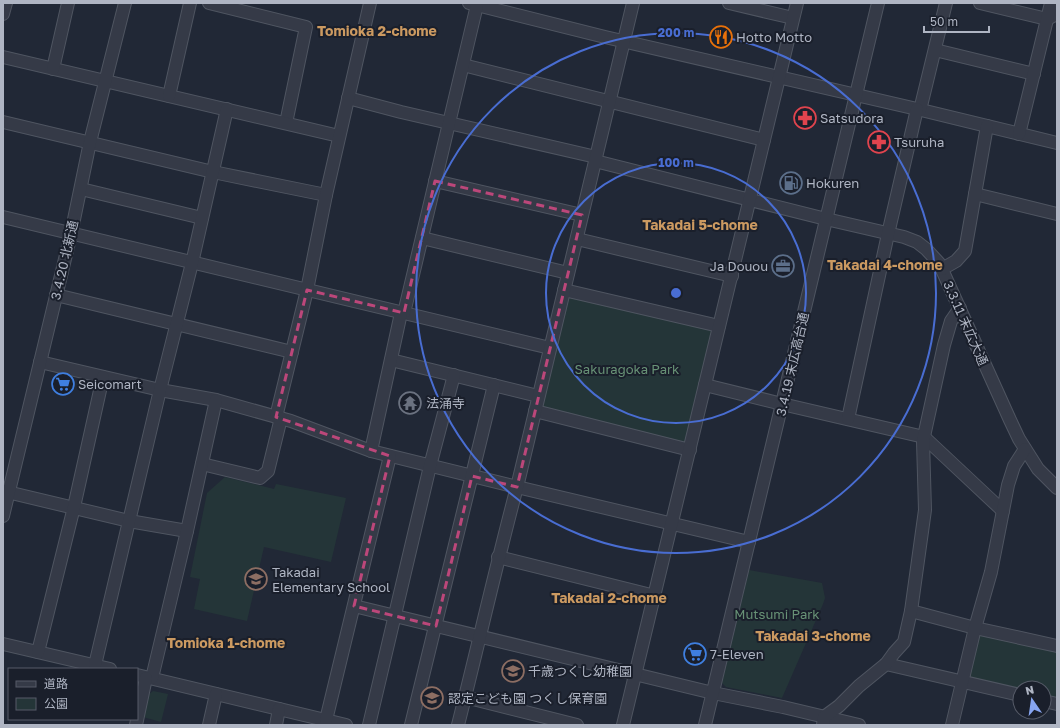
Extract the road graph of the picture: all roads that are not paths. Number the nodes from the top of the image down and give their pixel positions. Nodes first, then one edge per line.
1 (6, 3) edge
2 (68, 3) edge
3 (125, 3) edge
4 (190, 3) edge
5 (370, 3) edge
6 (633, 3) edge
7 (729, 3) edge
8 (796, 3) edge
9 (878, 3) edge
10 (946, 3) edge
11 (980, 3) edge
12 (1051, 3) edge
13 (216, 4) edge
14 (473, 4) edge
15 (3, 14) edge
16 (1052, 17) edge
17 (793, 18) junction
18 (624, 41) junction
19 (935, 50) junction
20 (3, 57) edge
21 (463, 65) junction
22 (53, 69) junction
23 (1034, 74) junction
24 (779, 78) junction
25 (105, 81) junction
26 (169, 96) junction
27 (856, 96) junction
28 (348, 98) junction
29 (610, 102) junction
30 (227, 110) junction
31 (918, 110) junction
32 (3, 122) edge
33 (286, 123) junction
34 (449, 123) junction
35 (987, 126) junction
36 (1019, 134) junction
37 (340, 136) junction
38 (764, 140) junction
39 (90, 142) junction
40 (1057, 144) edge
41 (596, 159) junction
42 (213, 172) junction
43 (436, 181) junction
44 (81, 189) junction
45 (975, 194) junction
46 (326, 195) junction
47 (750, 200) junction
48 (1057, 214) edge
49 (582, 215) junction
50 (3, 217) edge
51 (202, 218) junction
52 (826, 219) junction
53 (71, 234) junction
54 (888, 234) junction
55 (422, 238) junction
56 (576, 239) junction
57 (192, 263) junction
58 (942, 269) junction
59 (568, 273) junction
60 (732, 276) junction
61 (307, 290) junction
62 (564, 290) junction
63 (56, 295) junction
64 (960, 308) junction
65 (403, 313) junction
66 (176, 325) junction
67 (719, 326) junction
68 (550, 348) junction
69 (292, 352) junction
70 (391, 360) junction
71 (40, 362) junction
72 (454, 375) junction
73 (103, 377) junction
74 (494, 385) junction
75 (705, 385) junction
76 (160, 390) junction
77 (538, 396) junction
78 (216, 400) junction
79 (782, 404) junction
80 (535, 411) junction
81 (278, 418) junction
82 (848, 419) junction
83 (924, 437) junction
84 (1025, 449) junction
85 (690, 450) junction
86 (371, 451) junction
87 (390, 456) junction
88 (202, 464) junction
89 (430, 466) junction
90 (472, 476) junction
91 (517, 487) junction
92 (1057, 488) edge
93 (6, 491) edge
94 (74, 507) junction
95 (1002, 511) junction
96 (3, 516) edge
97 (129, 521) junction
98 (672, 524) junction
99 (187, 531) junction
100 (749, 542) junction
101 (498, 557) junction
102 (655, 596) junction
103 (354, 606) junction
104 (911, 611) junction
105 (394, 615) junction
106 (436, 626) junction
107 (975, 628) junction
108 (480, 636) junction
109 (3, 644) edge
110 (1057, 646) edge
111 (38, 652) junction
112 (886, 664) junction
113 (95, 665) junction
114 (106, 668) edge
115 (636, 674) junction
116 (145, 677) edge
117 (962, 682) junction
118 (713, 693) junction
119 (1012, 693) edge
120 (216, 694) junction
121 (465, 697) junction
122 (279, 709) junction
123 (138, 714) edge
124 (824, 721) edge
125 (337, 723) edge
126 (209, 725) edge
127 (276, 725) edge
128 (369, 725) edge
129 (411, 725) edge
130 (458, 725) edge
131 (577, 725) edge
132 (623, 725) edge
133 (705, 725) edge
134 (859, 725) edge
135 (952, 725) edge

1 - 15 street
2 - 22 street
3 - 25 street, 3.4.20 北新通
4 - 26 street
5 - 28 street
6 - 18 street
7 - 17 street
8 - 17 street
9 - 27 street, 3.4.19 末広高台通
10 - 19 street
11 - 16 street
12 - 16 street
13 - 33 street
14 - 18 street
14 - 21 street
16 - 23 street
17 - 24 street
18 - 24 street
18 - 29 street
19 - 23 street
19 - 31 street
20 - 22 street
21 - 29 street
21 - 34 street
22 - 25 street
23 - 36 street
24 - 27 street
24 - 38 street
25 - 26 street
25 - 39 street, 3.4.20 北新通
26 - 30 street
27 - 31 street
27 - 52 street, 3.4.19 末広高台通
28 - 34 street, 3.3.11 末広大通
28 - 37 street
29 - 38 street
29 - 41 street
30 - 33 street
30 - 42 street
31 - 35 street
31 - 54 street
32 - 39 street
33 - 37 street
34 - 41 street, 3.3.11 末広大通
34 - 43 street
35 - 36 street
35 - 45 street
36 - 40 street
37 - 46 street
38 - 47 street
39 - 42 street
39 - 44 street, 3.4.20 北新通
41 - 47 street, 3.3.11 末広大通
41 - 49 street
42 - 46 street
42 - 51 street
43 - 49 street
43 - 55 street
44 - 51 street
44 - 53 street, 3.4.20 北新通
45 - 48 street
45 - 58 street
46 - 61 street
47 - 52 street, 3.3.11 末広大通
47 - 60 street
49 - 56 street
50 - 53 street
51 - 57 street
52 - 54 street, 3.3.11 末広大通
52 - 79 street, 3.4.19 末広高台通
53 - 57 street
53 - 63 street, 3.4.20 北新通
54 - 58 street, 3.3.11 末広大通
54 - 82 street
55 - 59 street
55 - 65 street
56 - 59 street
56 - 60 street
57 - 61 street
57 - 66 street
58 - 64 street, 3.3.11 末広大通
59 - 62 street
60 - 67 street
61 - 65 street
61 - 69 street
62 - 67 street
62 - 68 street
63 - 66 street
63 - 71 street, 3.4.20 北新通
64 - 83 street
64 - 84 street, 3.3.11 末広大通
65 - 68 street
65 - 70 street
66 - 69 street
66 - 76 street
67 - 75 street
68 - 77 street
69 - 81 street
70 - 72 street
70 - 86 street
71 - 73 street
71 - 93 street, 3.4.20 北新通
72 - 74 street
72 - 89 street
73 - 76 street
73 - 94 street
74 - 77 street
74 - 90 street
75 - 79 street
75 - 85 street
76 - 78 street
76 - 97 street
77 - 80 street
78 - 81 street
78 - 88 street
79 - 82 street
79 - 100 street, 3.4.19 末広高台通
80 - 85 street
80 - 91 street
81 - 86 street
81 - 88 street
82 - 83 street
83 - 95 street
83 - 104 street
84 - 92 street, 3.3.11 末広大通
84 - 95 street
85 - 98 street
86 - 87 street
87 - 89 street
87 - 103 street
88 - 99 street
89 - 90 street
89 - 105 street
90 - 91 street
90 - 106 street
91 - 98 street
91 - 101 street
93 - 94 street
93 - 96 street, 3.4.20 北新通
94 - 97 street
94 - 111 street
95 - 107 street
97 - 99 street
97 - 113 street
98 - 100 street
98 - 102 street
99 - 116 street
100 - 118 street, 3.4.19 末広高台通
101 - 102 street
101 - 108 street
102 - 115 street
103 - 105 street
103 - 125 street
104 - 107 street
104 - 112 street
105 - 106 street
105 - 128 street
106 - 108 street
106 - 129 street
107 - 110 street
107 - 117 street
108 - 115 street
108 - 121 street
109 - 111 street
111 - 113 street
112 - 117 street
112 - 124 street
113 - 114 street
115 - 118 street
115 - 132 street
116 - 120 street
116 - 123 street
117 - 119 street
117 - 135 street
118 - 124 street
118 - 133 street, 3.4.19 末広高台通
120 - 122 street
120 - 126 street
121 - 130 street
121 - 131 street
122 - 125 street
122 - 127 street
124 - 134 street

